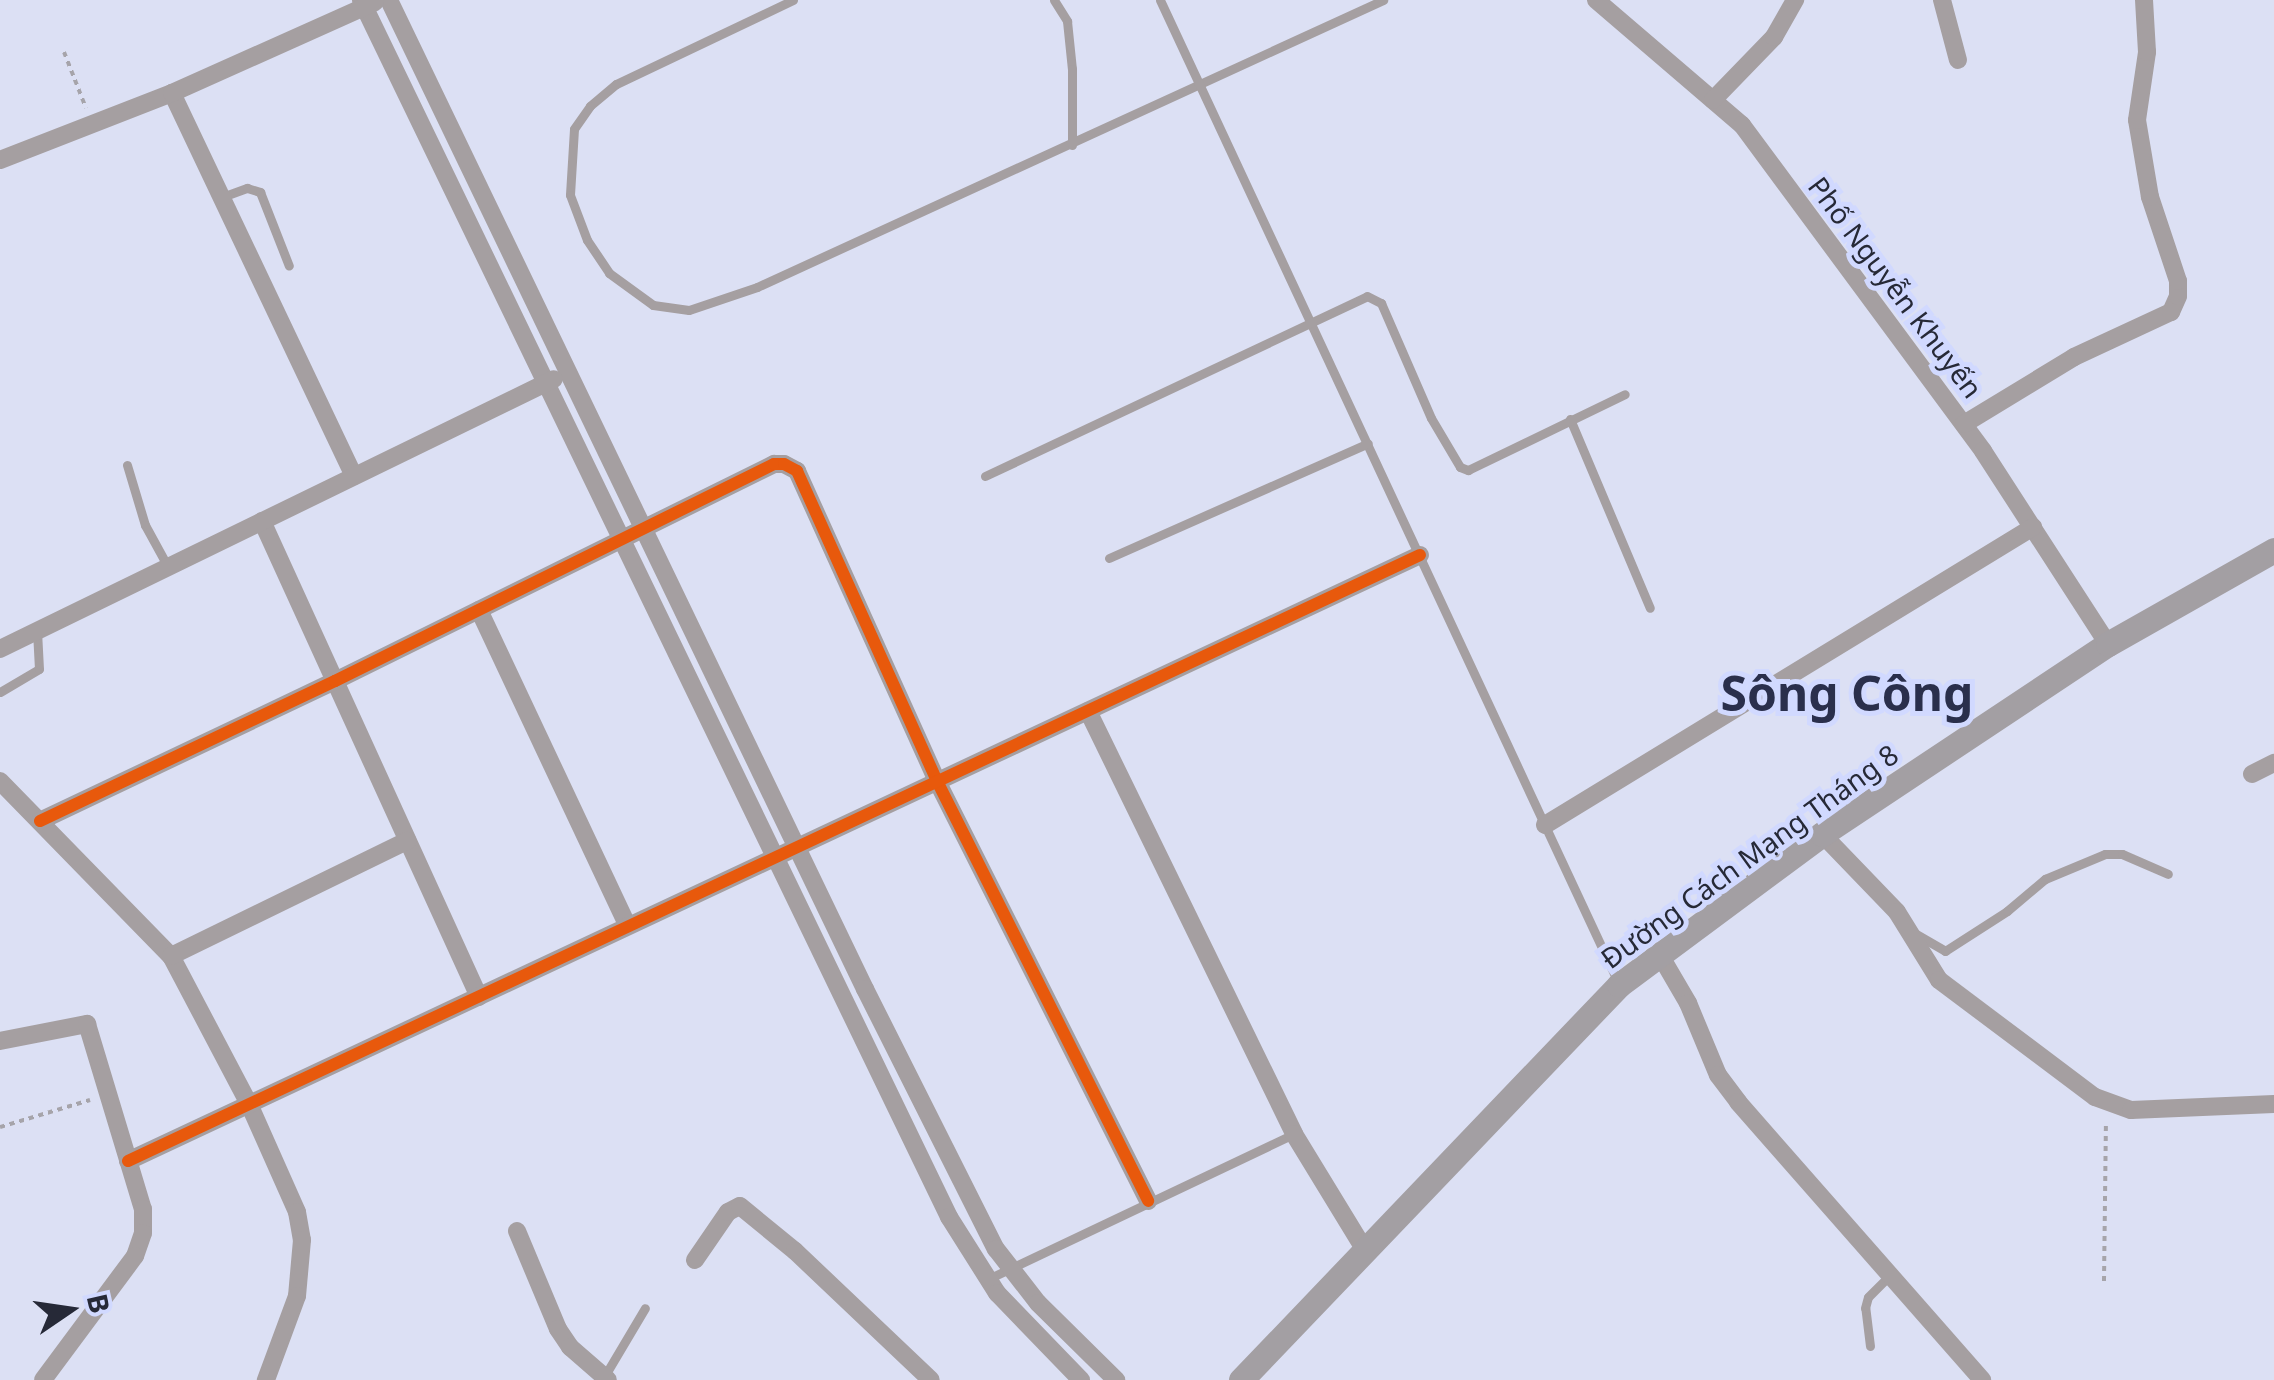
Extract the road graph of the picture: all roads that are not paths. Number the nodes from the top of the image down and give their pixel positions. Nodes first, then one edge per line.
1 (389, 0) edge
2 (793, 0) edge
3 (1054, 0) edge
4 (1160, 0) edge
5 (1382, 0) edge
6 (1596, 0) edge
7 (1795, 0) edge
8 (1942, 0) edge
9 (2144, 0) edge
10 (368, 2) edge
11 (1958, 60) dead end
12 (1201, 86) junction
13 (172, 93) junction
14 (1713, 100) junction
15 (1072, 145) junction
16 (0, 160) edge
17 (222, 197) junction
18 (289, 266) dead end
19 (1311, 322) junction
20 (568, 372) junction
21 (545, 384) junction
22 (1625, 394) dead end
23 (1570, 420) junction
24 (1964, 424) junction
25 (1368, 443) junction
26 (128, 465) dead end
27 (354, 476) junction
28 (985, 476) dead end
29 (262, 521) junction
30 (2033, 527) junction
31 (643, 528) junction
32 (620, 541) junction
33 (2274, 550) edge
34 (1420, 555) junction
35 (1109, 558) dead end
36 (168, 567) junction
37 (1650, 608) dead end
38 (479, 610) junction
39 (38, 630) junction
40 (2108, 644) junction
41 (0, 648) edge
42 (336, 681) junction
43 (0, 692) edge
44 (1088, 711) junction
45 (2274, 764) edge
46 (2252, 774) dead end
47 (0, 781) edge
48 (937, 781) junction
49 (40, 820) junction
50 (1545, 825) junction
51 (1822, 834) junction
52 (407, 841) junction
53 (797, 847) junction
54 (772, 858) junction
55 (2168, 874) dead end
56 (628, 926) junction
57 (1910, 929) junction
58 (1660, 954) junction
59 (171, 956) junction
60 (1619, 985) junction
61 (865, 989) junction
62 (478, 996) junction
63 (842, 1000) junction
64 (0, 1041) edge
65 (249, 1104) junction
66 (2274, 1104) edge
67 (1294, 1134) junction
68 (128, 1161) junction
69 (1148, 1202) junction
70 (517, 1231) dead end
71 (1366, 1252) junction
72 (695, 1260) dead end
73 (1008, 1266) junction
74 (1890, 1274) junction
75 (986, 1280) junction
76 (645, 1308) dead end
77 (1870, 1346) dead end
78 (606, 1378) edge
79 (44, 1380) edge
80 (266, 1380) edge
81 (932, 1380) edge
82 (1081, 1380) edge
83 (1116, 1380) edge
84 (1241, 1380) edge
85 (1982, 1380) edge

1 - 20 street
2 - 15 lane
3 - 15 lane
4 - 12 lane
5 - 12 lane
6 - 14 street, Phố Nguyễn Khuyến
7 - 14 street
8 - 11 street
9 - 24 street
10 - 13 street
10 - 21 street
12 - 15 lane
12 - 19 lane
13 - 16 street
13 - 17 street
14 - 24 street, Phố Nguyễn Khuyến
17 - 18 lane
17 - 27 street
19 - 23 lane
19 - 25 lane
19 - 28 lane
20 - 21 street
20 - 31 street
21 - 27 street
21 - 32 street
22 - 23 lane
23 - 37 lane
24 - 30 street, Phố Nguyễn Khuyến
25 - 34 lane
25 - 35 lane
26 - 36 lane
27 - 29 street
29 - 36 street
29 - 42 street
30 - 40 street, Phố Nguyễn Khuyến
30 - 50 street
31 - 32 street
31 - 48 street
31 - 53 street
32 - 38 street
32 - 54 street
33 - 40 street, Đường Cách Mạng Tháng 8
34 - 44 street
34 - 50 lane
36 - 39 street
38 - 42 street
38 - 56 street
39 - 41 street
39 - 43 lane
40 - 51 street, Đường Cách Mạng Tháng 8
42 - 49 street
42 - 52 street
44 - 48 street
44 - 67 street
45 - 46 street
47 - 49 street
48 - 53 street
48 - 69 street
49 - 59 street
50 - 60 lane
51 - 57 street
51 - 58 street, Đường Cách Mạng Tháng 8
52 - 59 street
52 - 62 street
53 - 54 street
53 - 61 street
54 - 56 street
54 - 63 street
55 - 57 lane
56 - 62 street
57 - 66 street
58 - 60 street, Đường Cách Mạng Tháng 8
58 - 74 street
59 - 65 street
60 - 71 street, Đường Cách Mạng Tháng 8
61 - 63 street
61 - 73 street
62 - 65 street
63 - 75 street
64 - 68 street
65 - 68 street
65 - 80 street
67 - 69 lane
67 - 71 street
68 - 79 street
69 - 73 lane
70 - 78 street
71 - 84 street, Đường Cách Mạng Tháng 8
72 - 81 street
73 - 75 lane
73 - 83 street
74 - 77 lane
74 - 85 street
75 - 82 street
76 - 78 lane

